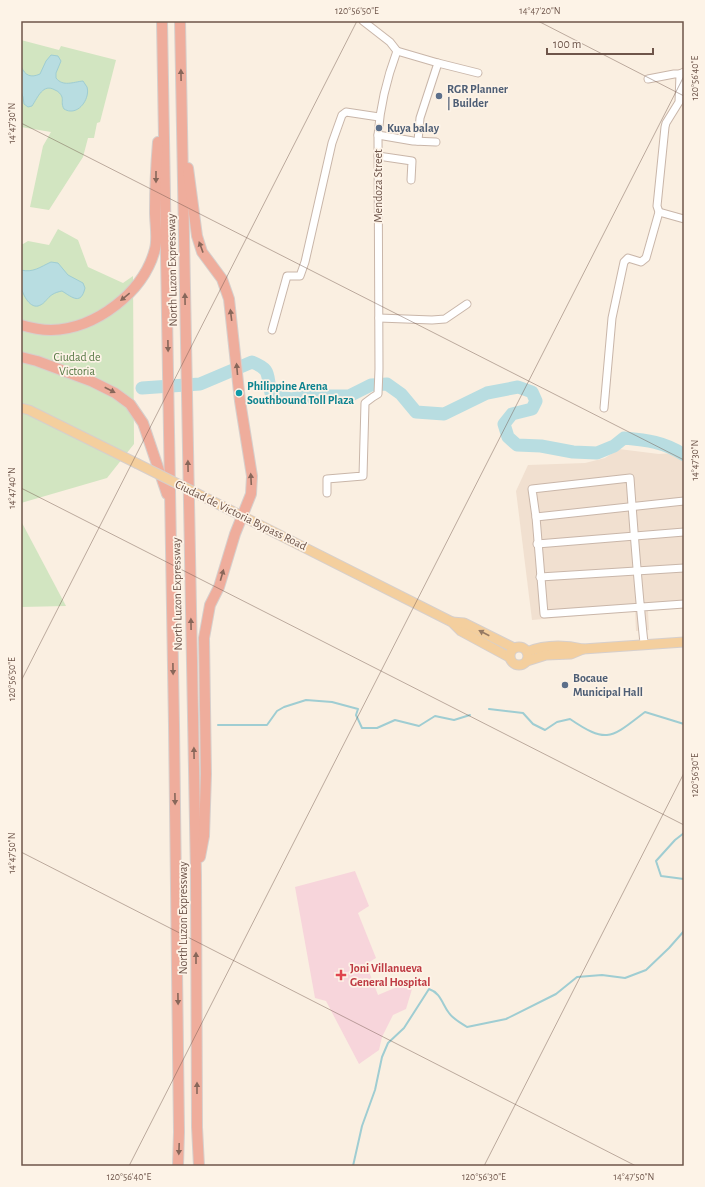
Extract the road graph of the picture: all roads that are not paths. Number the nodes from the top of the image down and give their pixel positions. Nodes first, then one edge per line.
1 (162, 21) edge
2 (180, 21) edge
3 (363, 21) edge
4 (397, 51) junction
5 (438, 63) junction
6 (478, 73) dead end
7 (682, 73) edge
8 (648, 79) dead end
9 (163, 97) junction
10 (182, 114) junction
11 (379, 117) junction
12 (378, 135) junction
13 (418, 141) junction
14 (436, 142) dead end
15 (378, 156) junction
16 (411, 180) dead end
17 (659, 212) junction
18 (684, 219) edge
19 (467, 304) dead end
20 (379, 318) junction
21 (21, 325) edge
22 (272, 330) dead end
23 (21, 357) edge
24 (21, 404) edge
25 (604, 408) dead end
26 (25, 409) edge
27 (327, 493) dead end
28 (684, 501) edge
29 (170, 504) junction
30 (632, 506) junction
31 (243, 516) junction
32 (536, 518) junction
33 (684, 532) edge
34 (635, 536) junction
35 (537, 544) junction
36 (684, 568) edge
37 (638, 571) junction
38 (540, 577) junction
39 (684, 604) edge
40 (641, 607) junction
41 (452, 622) junction
42 (681, 643) edge
43 (644, 644) junction
44 (514, 648) junction
45 (509, 656) junction
46 (527, 657) junction
47 (196, 876) junction
48 (197, 1127) junction
49 (178, 1166) edge
50 (198, 1166) edge
51 (205, 1166) edge

1 - 9 highway, North Luzon Expressway
10 -> 2 highway, North Luzon Expressway
3 - 4 street
4 - 5 street
4 - 11 street, Mendoza Street
5 - 6 street
5 - 13 street
7 - 8 street
7 - 17 street
9 -> 21 highway
9 -> 29 highway, North Luzon Expressway
31 -> 10 highway
47 -> 10 highway, North Luzon Expressway
11 - 12 street, Mendoza Street
11 - 22 street
12 - 13 street
12 - 15 street, Mendoza Street
13 - 14 street
15 - 16 street
15 - 20 street, Mendoza Street
17 - 18 street
17 - 25 street
19 - 20 street
20 - 27 street, Mendoza Street
23 -> 29 highway
24 - 26 main road, Ciudad de Victoria Bypass Road
26 - 31 main road, Ciudad de Victoria Bypass Road, bridge
28 - 30 street
29 -> 49 highway, North Luzon Expressway
30 - 32 street
30 - 32 street
30 - 34 street
31 - 41 main road, Ciudad de Victoria Bypass Road
47 -> 31 highway
32 - 35 street
33 - 34 street
34 - 35 street
34 - 37 street
35 - 38 street
36 - 37 street
37 - 38 street
37 - 40 street
38 - 40 street
39 - 40 street
40 - 43 street
44 -> 41 main road, Ciudad de Victoria Bypass Road
41 - 45 main road, Ciudad de Victoria Bypass Road
42 - 43 main road
43 - 46 main road
44 - 45 main road
44 - 46 main road
45 - 46 main road
48 -> 47 highway, North Luzon Expressway
48 - 50 highway, North Luzon Expressway
48 - 51 highway

